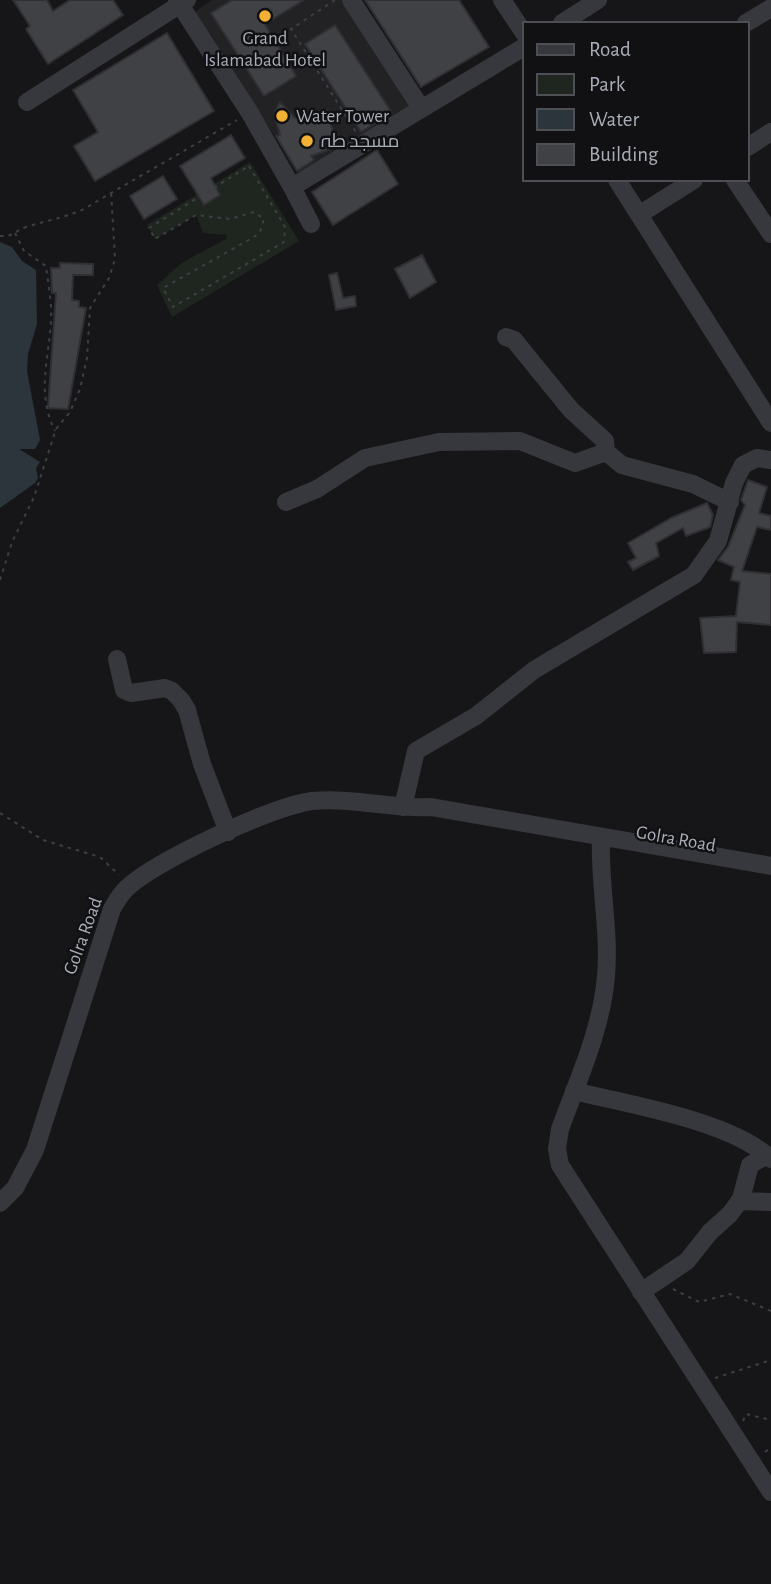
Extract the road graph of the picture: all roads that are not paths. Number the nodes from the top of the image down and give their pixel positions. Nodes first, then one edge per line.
1 (351, 0) edge
2 (502, 0) edge
3 (598, 0) edge
4 (182, 2) edge
5 (771, 8) edge
6 (565, 21) edge
7 (749, 21) edge
8 (522, 30) edge
9 (522, 48) edge
10 (27, 102) dead end
11 (421, 108) junction
12 (771, 132) edge
13 (750, 145) edge
14 (618, 182) edge
15 (691, 182) edge
16 (736, 182) edge
17 (292, 187) junction
18 (640, 214) junction
19 (311, 224) dead end
20 (771, 234) edge
21 (506, 337) dead end
22 (771, 423) edge
23 (606, 452) junction
24 (771, 460) edge
25 (286, 502) dead end
26 (730, 502) junction
27 (117, 659) dead end
28 (407, 808) junction
29 (228, 832) junction
30 (601, 842) junction
31 (771, 866) edge
32 (771, 878) edge
33 (574, 1091) junction
34 (768, 1154) edge
35 (739, 1201) junction
36 (771, 1202) edge
37 (0, 1203) edge
38 (641, 1292) junction
39 (771, 1492) edge

1 - 11 street
2 - 8 street
3 - 6 street
4 - 10 street
4 - 17 street
5 - 7 street
9 - 11 street
11 - 17 street
12 - 13 street
14 - 18 street
15 - 18 street
16 - 20 street
17 - 19 street
18 - 22 street
21 - 23 street
23 - 25 street
23 - 26 street
24 - 26 street
26 - 28 street
27 - 29 street
28 - 29 street, Golra Road
28 - 30 street, Golra Road
29 - 37 street, Golra Road
30 - 31 street, Golra Road
30 - 32 street, Golra Road
30 - 33 street
33 - 34 street
33 - 38 street
34 - 35 street
35 - 36 street
35 - 38 street
38 - 39 street

